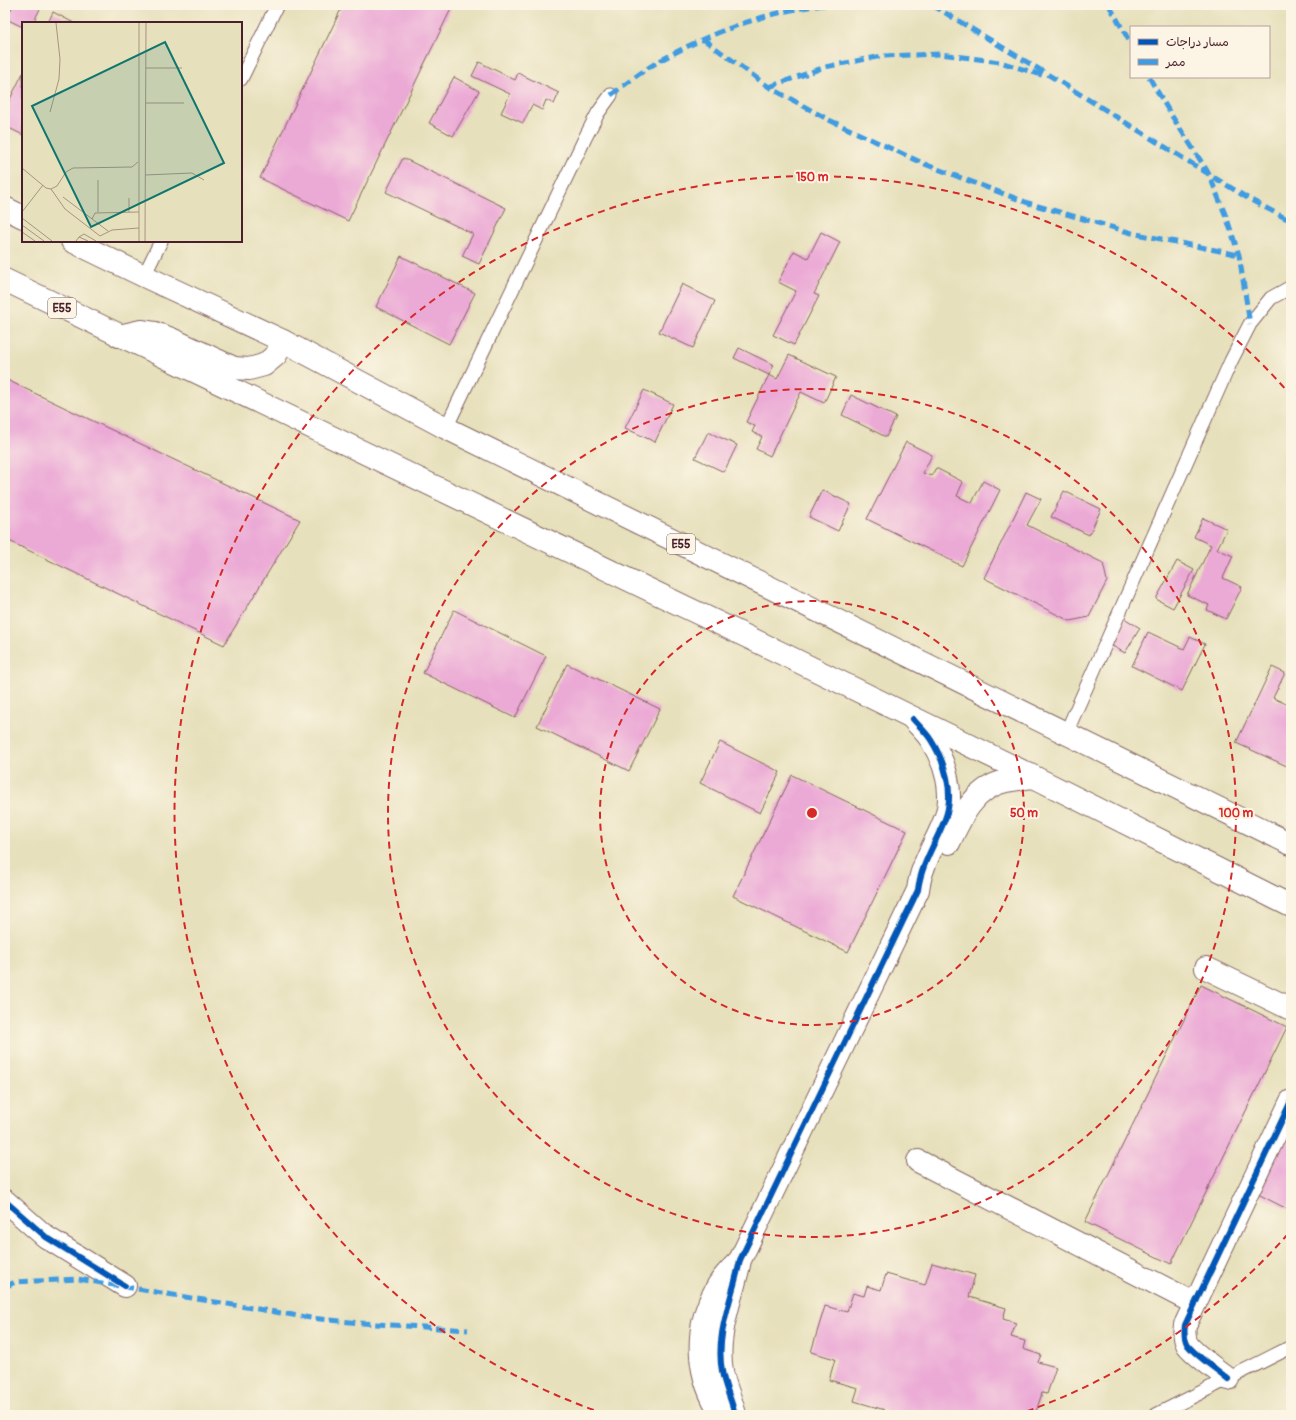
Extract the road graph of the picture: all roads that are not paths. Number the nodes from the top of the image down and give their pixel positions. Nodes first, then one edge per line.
1 (277, 5) edge
2 (242, 76) edge
3 (611, 95) dead end
4 (5, 208) edge
5 (22, 216) edge
6 (74, 242) edge
7 (161, 242) edge
8 (144, 276) junction
9 (5, 280) edge
10 (1291, 287) edge
11 (119, 336) junction
12 (283, 341) junction
13 (446, 428) junction
14 (913, 719) junction
15 (1066, 733) junction
16 (1034, 777) junction
17 (1291, 844) edge
18 (918, 890) junction
19 (1291, 906) edge
20 (1206, 968) dead end
21 (1291, 1009) edge
22 (1291, 1101) edge
23 (918, 1161) dead end
24 (5, 1201) edge
25 (740, 1260) junction
26 (125, 1286) dead end
27 (1194, 1303) junction
28 (1291, 1347) edge
29 (1228, 1378) junction
30 (722, 1415) edge
31 (735, 1415) edge
32 (1156, 1415) edge

1 - 2 lane
3 - 13 lane
4 - 5 main road
6 - 8 main road, E55
7 - 8 lane
8 - 12 main road, E55
9 - 11 main road, E55
10 - 15 lane
11 - 12 main road
11 - 14 main road, E55
12 - 13 main road, E55
13 - 15 main road, E55
14 - 16 main road, E55
14 - 18 main road
15 - 17 main road, E55
16 - 18 main road
16 - 19 main road, E55
18 - 25 main road
20 - 21 main road
22 - 27 main road
23 - 27 main road
24 - 26 main road
25 - 30 main road
25 - 31 main road
27 - 29 main road
28 - 29 lane
29 - 32 lane

